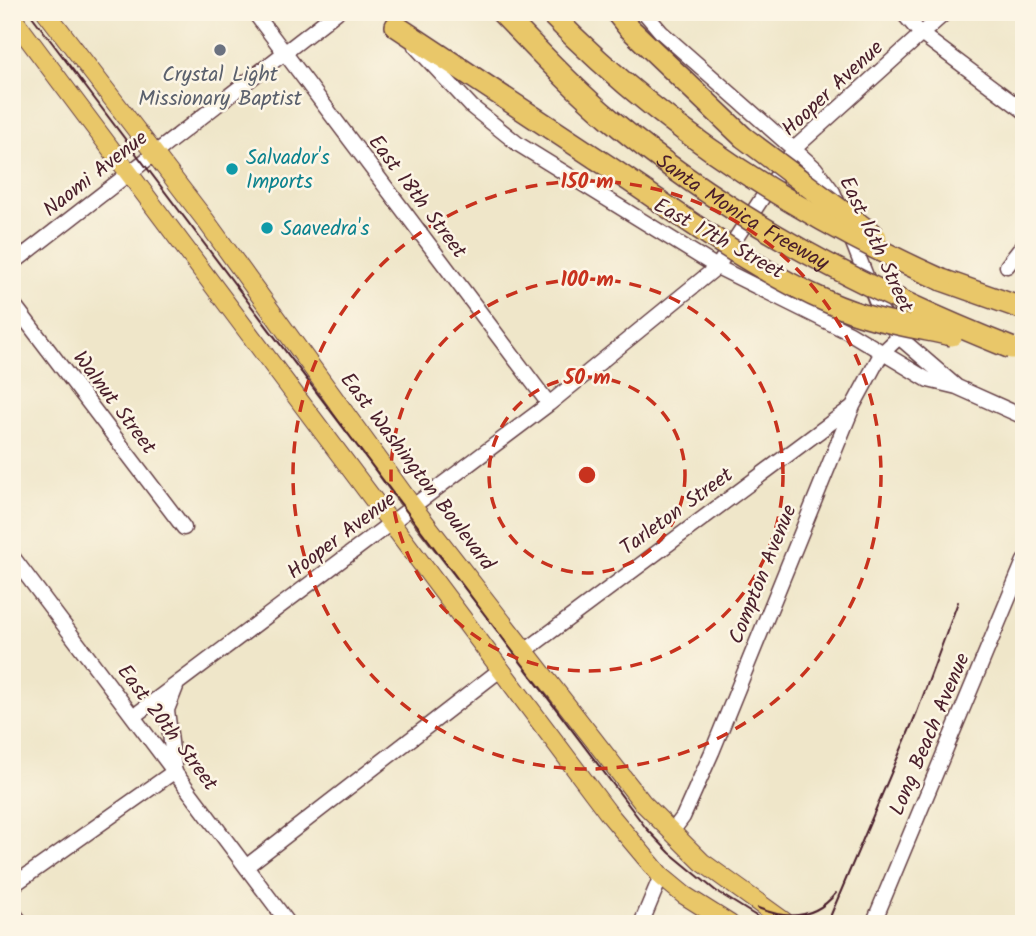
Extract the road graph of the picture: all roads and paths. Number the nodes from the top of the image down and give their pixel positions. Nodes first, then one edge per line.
1 (46, 12) edge
2 (254, 12) edge
3 (337, 12) edge
4 (501, 12) edge
5 (549, 12) edge
6 (644, 12) edge
7 (902, 12) edge
8 (946, 12) edge
9 (12, 17) edge
10 (391, 19) edge
11 (622, 20) edge
12 (921, 34) junction
13 (284, 52) junction
14 (1024, 111) edge
15 (795, 148) junction
16 (153, 155) junction
17 (130, 172) junction
18 (1024, 244) edge
19 (12, 264) edge
20 (1007, 266) dead end
21 (717, 267) junction
22 (942, 280) junction
23 (972, 292) junction
24 (12, 302) edge
25 (1024, 303) edge
26 (1024, 309) edge
27 (899, 337) junction
28 (1018, 349) edge
29 (881, 354) junction
30 (957, 387) junction
31 (549, 404) junction
32 (853, 406) junction
33 (1024, 417) edge
34 (413, 507) junction
35 (391, 523) junction
36 (184, 528) dead end
37 (12, 556) edge
38 (1024, 561) edge
39 (525, 651) junction
40 (500, 670) junction
41 (177, 683) junction
42 (134, 716) junction
43 (175, 771) junction
44 (671, 833) junction
45 (247, 866) junction
46 (661, 876) junction
47 (12, 886) edge
48 (12, 911) edge
49 (22, 924) edge
50 (289, 924) edge
51 (641, 924) edge
52 (730, 924) edge
53 (788, 924) edge
54 (873, 924) edge

1 - 16 main road, East Washington Boulevard
2 - 13 street, East 18th Street
3 - 13 street, Naomi Avenue
4 - 28 highway, Santa Monica Freeway, bridge
5 - 22 highway, Santa Monica Freeway, bridge
6 - 15 street, East 16th Street
7 - 12 street
8 - 12 street, Hooper Avenue
9 - 17 main road
10 - 21 street, East 17th Street
10 - 28 highway, bridge
11 - 22 highway, bridge
12 - 14 street
12 - 15 street, Hooper Avenue
13 - 16 street, Naomi Avenue
13 - 31 street, East 18th Street
15 - 21 street, Hooper Avenue
15 - 27 street, East 16th Street
16 - 17 street, Naomi Avenue
16 - 34 main road, East Washington Boulevard
17 - 19 street, Naomi Avenue
17 - 35 main road
18 - 20 street
21 - 29 street, East 17th Street
21 - 31 street, Hooper Avenue
22 - 23 highway, Santa Monica Freeway
23 - 25 highway
23 - 26 highway, Santa Monica Freeway
24 - 36 street, Walnut Street
27 - 29 street, Compton Avenue
27 - 30 street, East 16th Street
29 - 30 street, East 17th Street
29 - 32 street, Compton Avenue
30 - 33 street, East 16th Street
31 - 34 street, Hooper Avenue
32 - 39 street, Tarleton Street
32 - 44 street, Compton Avenue
34 - 35 street, Hooper Avenue
34 - 39 main road, East Washington Boulevard
35 - 40 main road
35 - 41 street, Hooper Avenue
37 - 42 street, East 20th Street
38 - 54 street, Long Beach Avenue
39 - 44 main road, East Washington Boulevard
40 - 45 street
40 - 46 main road
41 - 42 street, Hooper Avenue
41 - 43 street
42 - 43 street, East 20th Street
43 - 45 street, East 20th Street
43 - 47 street
44 - 53 main road, East Washington Boulevard
45 - 50 street, East 20th Street
46 - 51 street
46 - 52 main road
48 - 49 street

